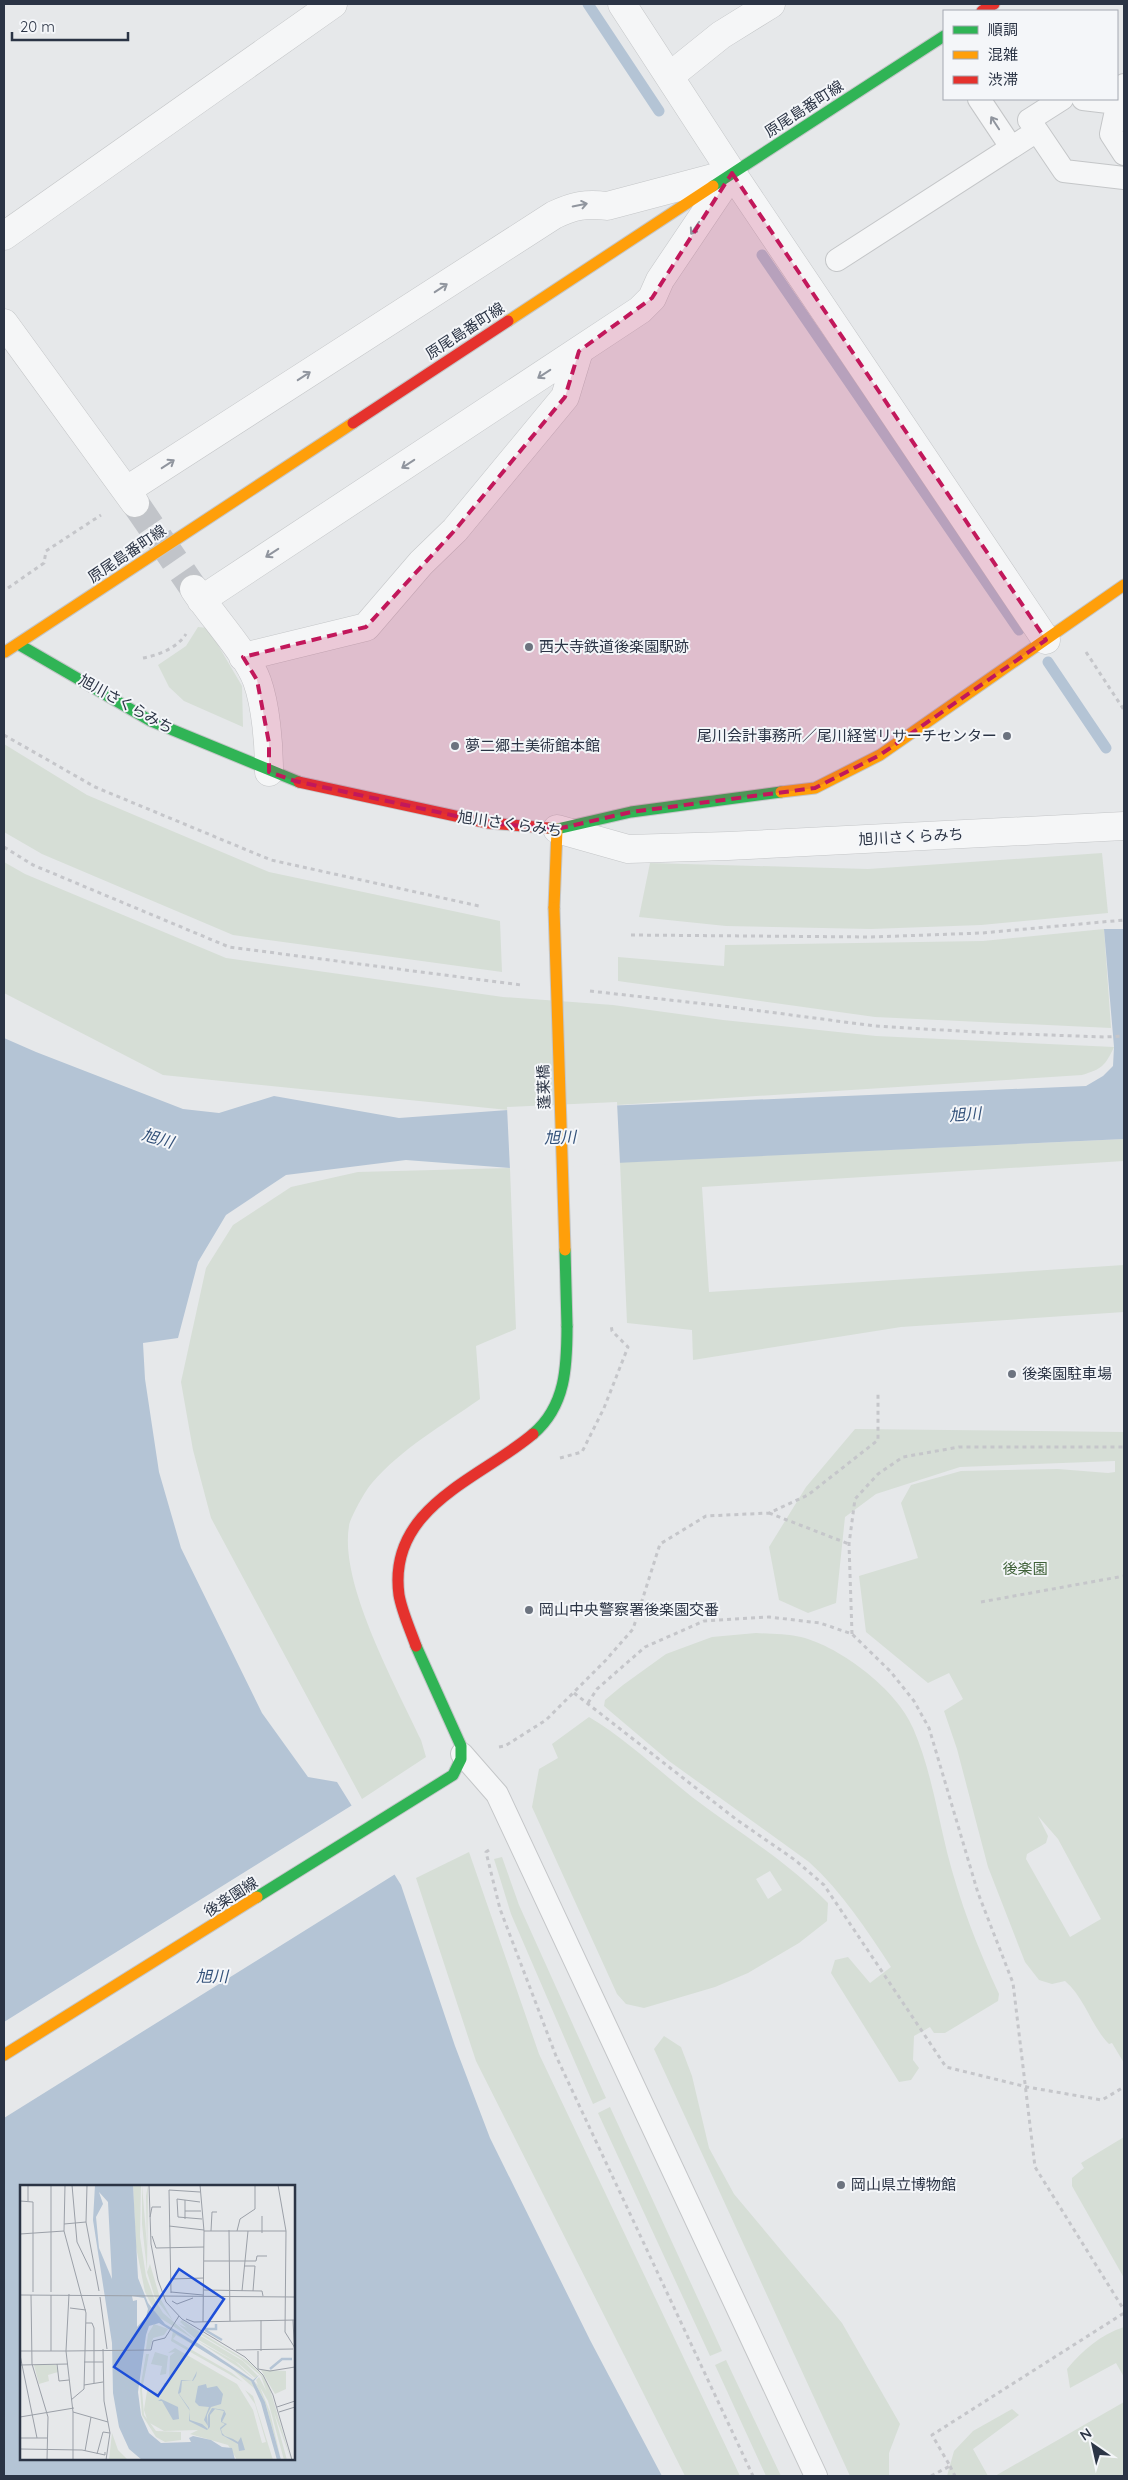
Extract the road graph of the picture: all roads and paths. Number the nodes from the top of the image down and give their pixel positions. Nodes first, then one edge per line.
1 (333, 4) edge
2 (622, 4) edge
3 (771, 4) edge
4 (942, 41) edge
5 (670, 76) junction
6 (1121, 94) edge
7 (981, 100) edge
8 (1060, 100) edge
9 (1037, 131) junction
10 (1011, 147) junction
11 (1124, 154) edge
12 (732, 173) junction
13 (1124, 178) edge
14 (4, 236) edge
15 (837, 260) dead end
16 (4, 323) edge
17 (579, 352) junction
18 (131, 496) junction
19 (1124, 586) edge
20 (8, 588) dead end
21 (1057, 632) junction
22 (184, 637) dead end
23 (9, 644) edge
24 (243, 657) junction
25 (143, 658) dead end
26 (1124, 710) edge
27 (4, 735) edge
28 (269, 772) junction
29 (1124, 826) edge
30 (557, 829) junction
31 (480, 906) dead end
32 (1124, 920) edge
33 (631, 935) dead end
34 (1124, 1036) edge
35 (1105, 1037) dead end
36 (878, 1394) dead end
37 (1124, 1447) edge
38 (769, 1513) junction
39 (849, 1544) junction
40 (1124, 1576) edge
41 (981, 1602) dead end
42 (852, 1634) junction
43 (574, 1693) junction
44 (588, 1703) junction
45 (462, 1754) junction
46 (514, 1832) junction
47 (4, 2055) edge
48 (1124, 2086) edge
49 (1027, 2087) junction
50 (1124, 2311) edge
51 (950, 2466) junction
52 (753, 2476) edge
53 (816, 2476) edge
54 (931, 2476) edge
55 (956, 2476) edge

1 - 14 street
2 - 5 street
3 - 5 street
4 - 12 street, 原尾島番町線
5 - 12 street
6 - 11 lane
10 -> 7 lane
8 - 9 lane
9 - 10 lane
9 - 13 lane
10 - 15 lane
12 -> 17 street
18 -> 12 street
12 - 21 street
12 - 23 street, 原尾島番町線
16 - 18 street
17 - 24 street
17 -> 24 street
18 - 20 path
19 - 21 street
21 - 26 path
21 - 30 street
22 - 25 path
23 - 28 street, 旭川さくらみち
24 - 28 street
27 - 31 path
28 - 30 street, 旭川さくらみち
29 - 30 street, 旭川さくらみち
30 - 45 street, 蓬莱橋, bridge
32 - 33 path
34 - 35 path
36 - 38 path
37 - 39 path
38 - 39 path
38 - 43 path
39 - 42 path
40 - 41 path
42 - 44 path
42 - 49 path
43 - 44 path
43 - 45 path
44 - 49 path
45 - 46 lane
45 - 47 street, 後楽園線
46 - 52 path
46 - 53 lane
48 - 49 path
49 - 50 path
50 - 51 path
51 - 54 path
51 - 55 path

